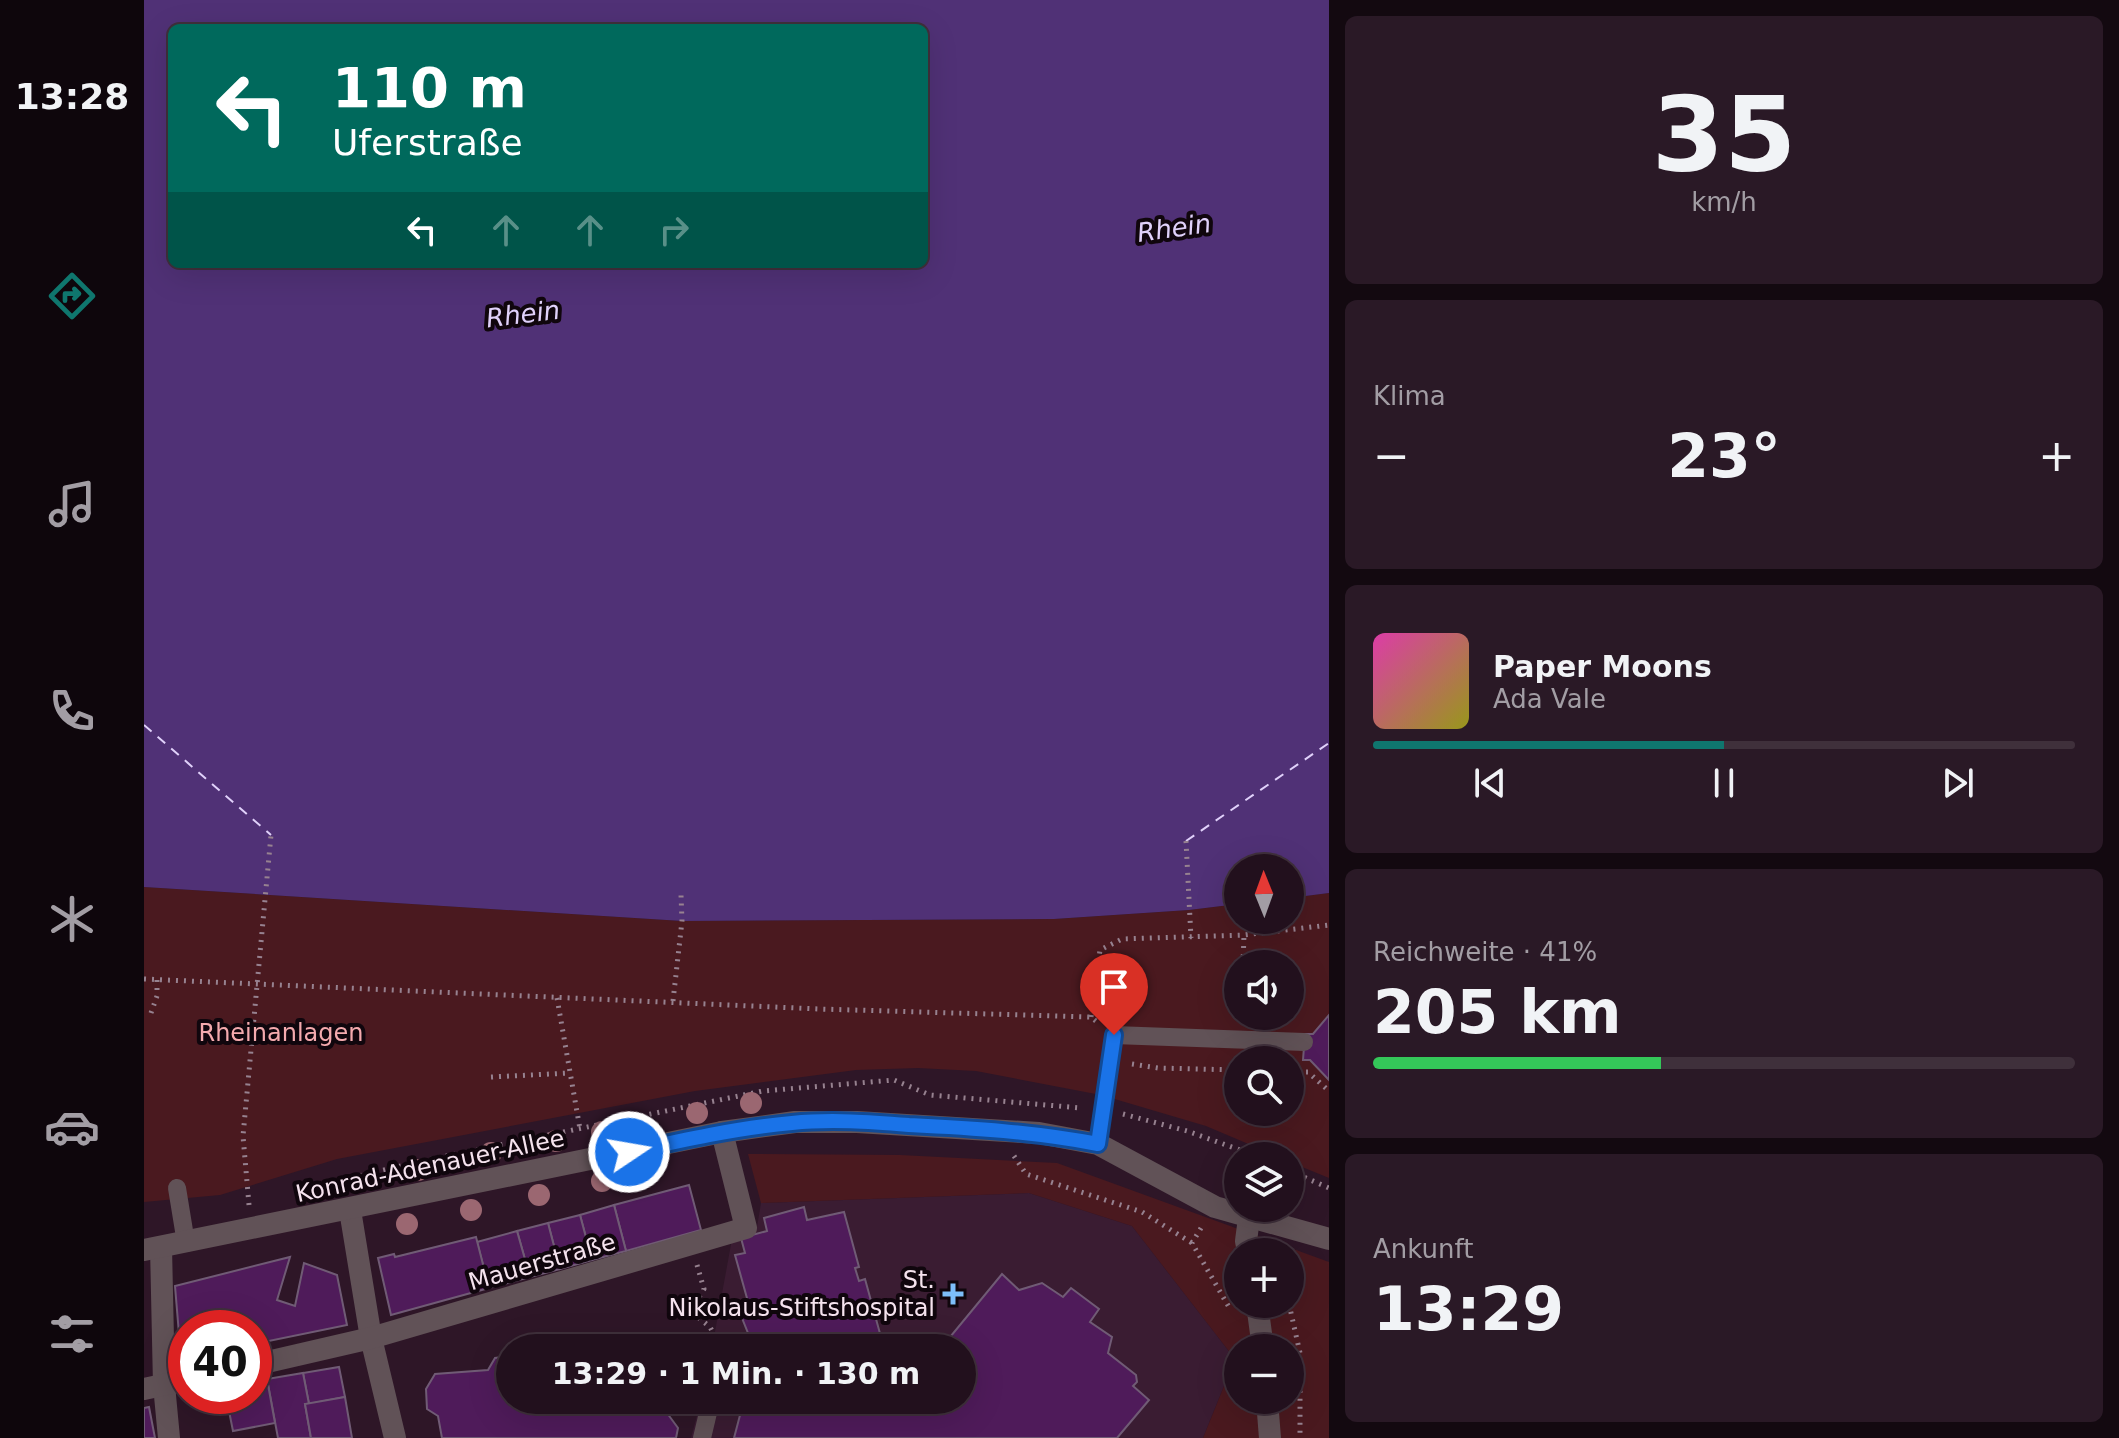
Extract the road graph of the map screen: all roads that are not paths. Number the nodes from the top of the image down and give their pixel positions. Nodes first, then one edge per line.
1 (1304, 1042) dead end
2 (722, 1132) junction
3 (1098, 1144) junction
4 (177, 1188) dead end
5 (350, 1210) junction
6 (1224, 1210) edge
7 (1264, 1222) edge
8 (1329, 1239) edge
9 (186, 1243) junction
10 (153, 1248) edge
11 (371, 1338) junction
12 (272, 1361) edge
13 (165, 1385) edge
14 (708, 1414) edge
15 (1268, 1414) edge
16 (169, 1438) edge
17 (395, 1438) edge
18 (702, 1438) edge
19 (1270, 1438) edge

1 - 3 lane
2 - 3 street, Konrad-Adenauer-Allee
2 - 5 street, Konrad-Adenauer-Allee
2 - 11 street, Mauerstraße
3 - 6 street, Konrad-Adenauer-Allee
4 - 9 lane
5 - 9 street, Konrad-Adenauer-Allee
5 - 11 street
7 - 8 street, Konrad-Adenauer-Allee
9 - 10 street, Konrad-Adenauer-Allee
10 - 13 street
11 - 12 street, Mauerstraße
11 - 17 street
13 - 16 street
14 - 18 lane
15 - 19 street

